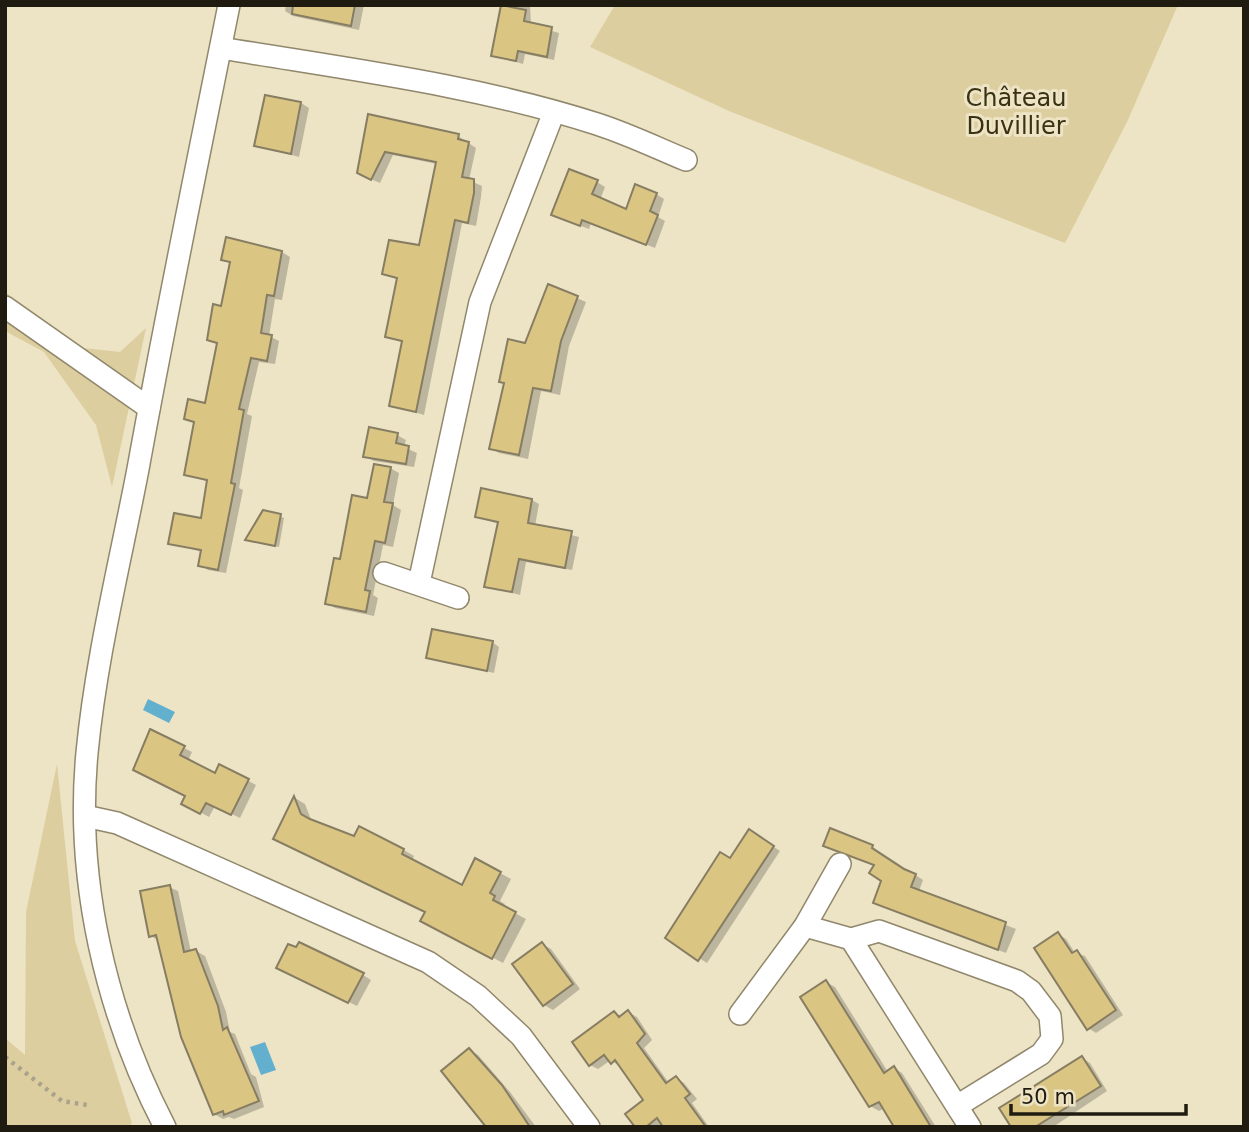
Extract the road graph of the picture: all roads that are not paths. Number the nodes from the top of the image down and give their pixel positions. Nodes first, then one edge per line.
1 (229, 5) edge
2 (220, 48) junction
3 (554, 112) junction
4 (687, 160) dead end
5 (5, 307) edge
6 (149, 408) junction
7 (384, 573) dead end
8 (419, 583) junction
9 (458, 598) dead end
10 (85, 816) junction
11 (840, 864) dead end
12 (805, 926) junction
13 (850, 939) junction
14 (740, 1014) dead end
15 (957, 1106) junction
16 (165, 1127) edge
17 (589, 1127) edge
18 (970, 1127) edge

1 - 2 street
2 - 3 street
2 - 6 street
3 - 4 street
3 - 8 street
5 - 6 street
6 - 10 street
7 - 8 street
8 - 9 street
10 - 16 street
10 - 17 street
11 - 12 street
12 - 13 street
12 - 14 street
13 - 15 street
13 - 15 street
15 - 18 street

